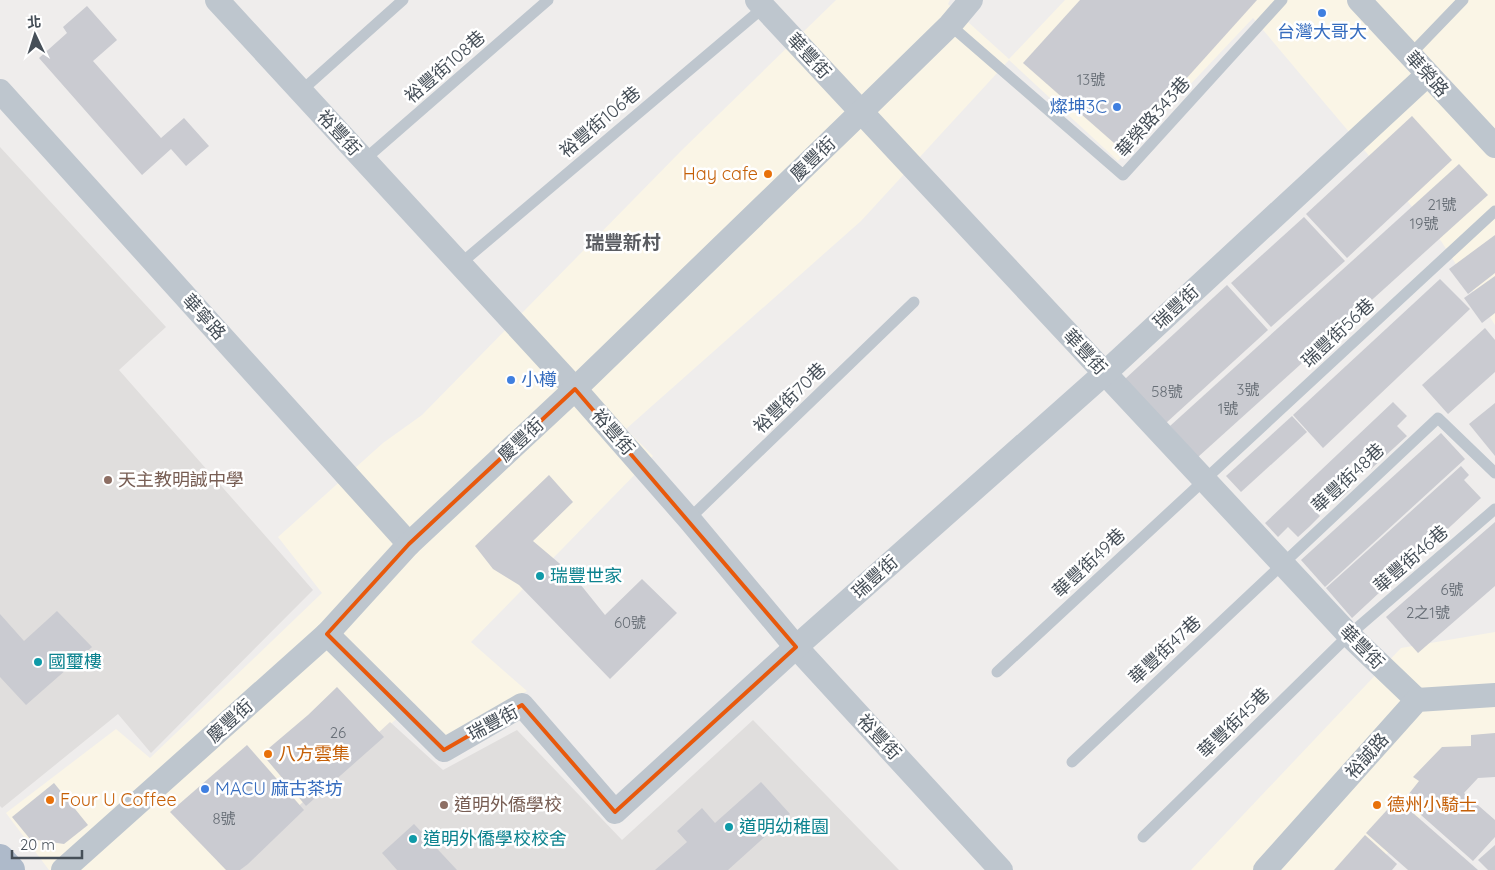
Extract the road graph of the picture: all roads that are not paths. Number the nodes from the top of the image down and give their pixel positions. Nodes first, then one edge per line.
1 (403, 0) edge
2 (548, 0) edge
3 (971, 0) edge
4 (1282, 0) edge
5 (1359, 0) edge
6 (1463, 0) edge
7 (227, 3) edge
8 (760, 4) edge
9 (950, 24) junction
10 (1410, 55) junction
11 (1427, 75) junction
12 (0, 91) edge
13 (300, 92) junction
14 (861, 112) junction
15 (1495, 146) edge
16 (364, 160) junction
17 (1495, 211) edge
18 (460, 264) junction
19 (914, 302) dead end
20 (1105, 373) junction
21 (575, 389) junction
22 (1495, 473) edge
23 (1205, 480) junction
24 (1495, 509) edge
25 (689, 518) junction
26 (409, 544) junction
27 (1282, 563) junction
28 (327, 634) junction
29 (1349, 635) junction
30 (796, 647) junction
31 (996, 672) dead end
32 (1495, 695) edge
33 (1417, 700) junction
34 (1072, 762) dead end
35 (1143, 837) dead end
36 (0, 858) edge
37 (11, 870) edge
38 (62, 870) edge
39 (1001, 870) edge
40 (1266, 870) edge

1 - 13 lane
2 - 16 lane, 裕豐街108巷
3 - 9 street, 慶豐街
4 - 9 lane, 華榮路343巷
5 - 10 street, 華榮路
6 - 10 lane
7 - 13 street, 裕豐街
8 - 14 street, 華豐街
8 - 18 lane, 裕豐街106巷
9 - 14 street, 慶豐街
10 - 11 street, 華榮路
11 - 15 street, 華榮路
11 - 20 street, 瑞豐街
12 - 26 street, 華寧路
13 - 16 street, 裕豐街
14 - 20 street, 華豐街
14 - 21 street, 慶豐街
16 - 18 street, 裕豐街
17 - 23 lane, 瑞豐街56巷
18 - 21 street, 裕豐街
19 - 25 lane, 裕豐街70巷
20 - 23 street, 華豐街
20 - 30 street, 瑞豐街
21 - 25 street, 裕豐街
21 - 26 street, 慶豐街
22 - 27 lane, 華豐街48巷
23 - 27 street, 華豐街
23 - 31 lane, 華豐街49巷
24 - 29 lane, 華豐街46巷
25 - 30 street, 裕豐街
26 - 28 street, 慶豐街
27 - 29 street, 華豐街
27 - 34 lane, 華豐街47巷
28 - 30 street, 瑞豐街
28 - 38 street, 慶豐街
29 - 33 street, 華豐街
29 - 35 lane, 華豐街45巷
30 - 39 street, 裕豐街
32 - 33 street
33 - 40 street, 裕誠路
36 - 37 main road

